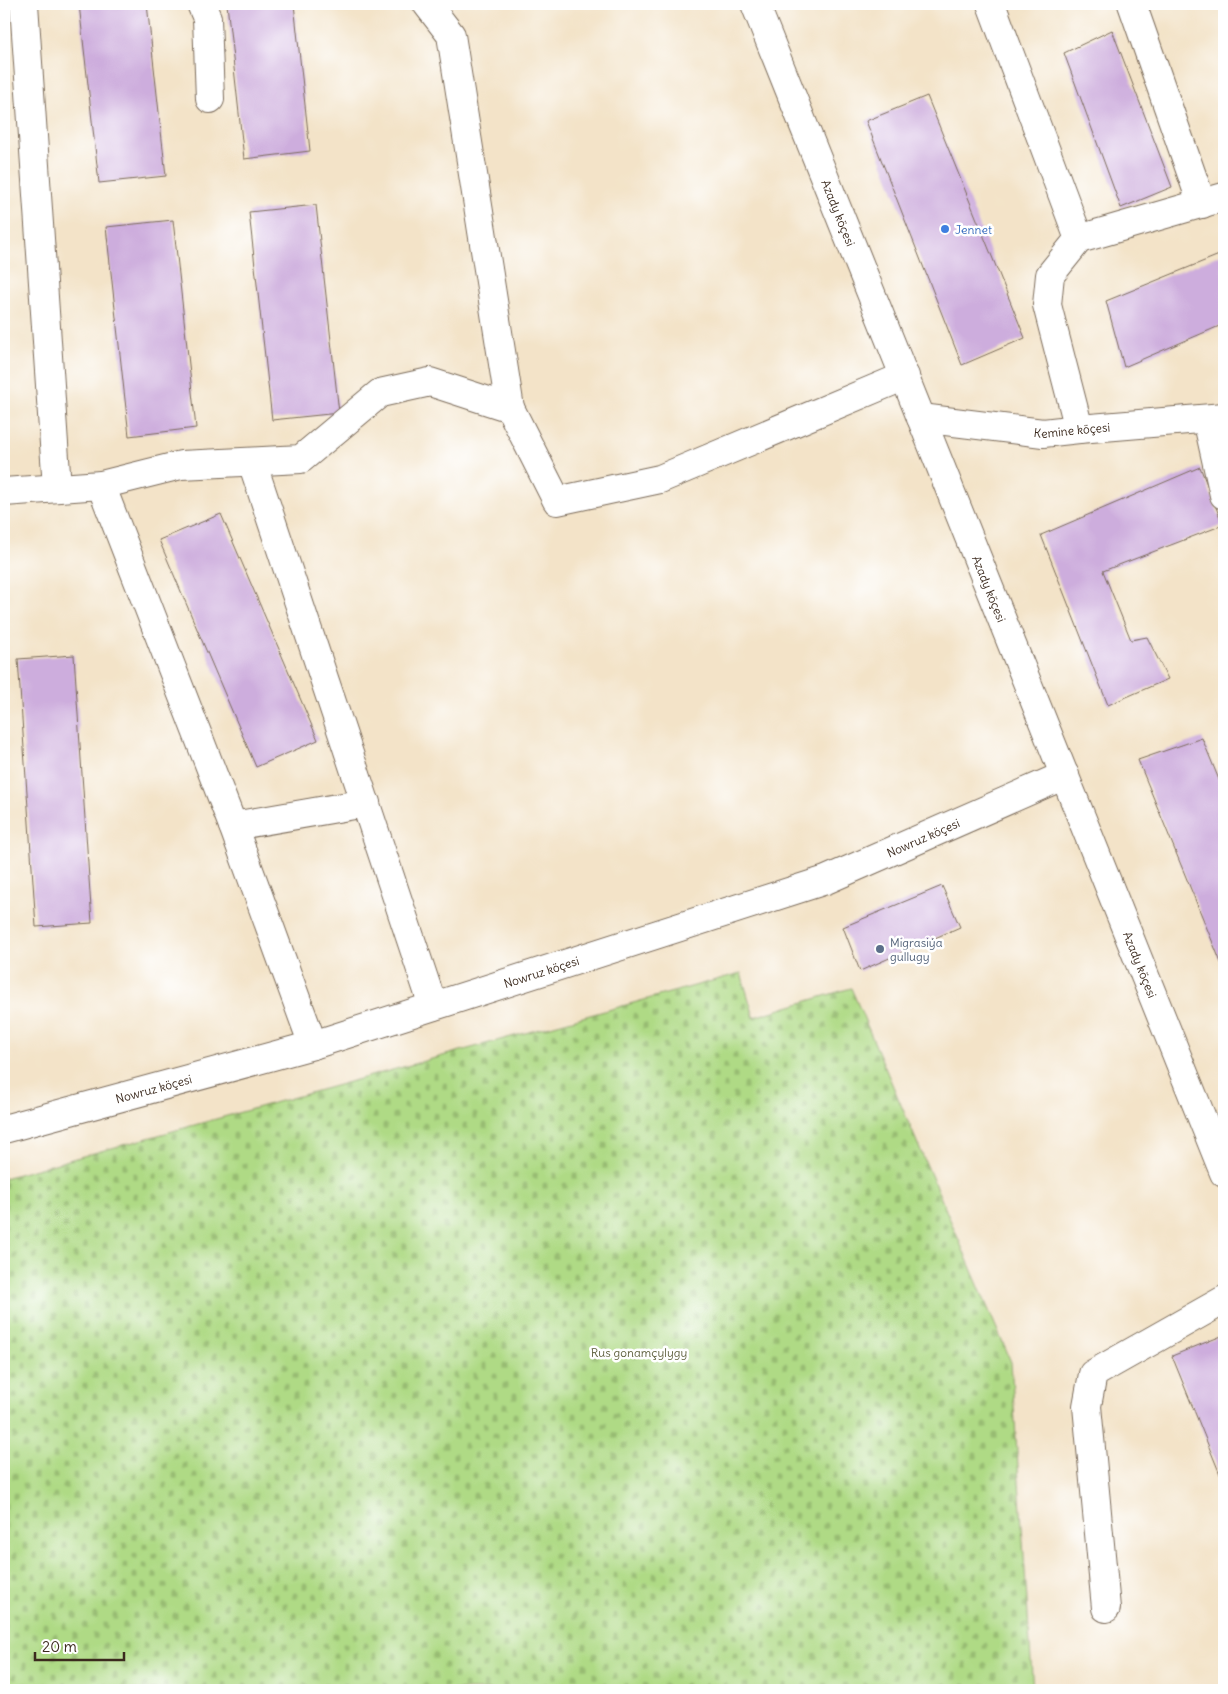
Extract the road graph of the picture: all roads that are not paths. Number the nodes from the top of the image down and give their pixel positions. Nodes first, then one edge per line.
1 (24, 4) edge
2 (201, 4) edge
3 (427, 4) edge
4 (756, 4) edge
5 (991, 4) edge
6 (1132, 4) edge
7 (210, 99) dead end
8 (1213, 201) edge
9 (1079, 239) junction
10 (904, 376) junction
11 (510, 408) junction
12 (921, 418) junction
13 (1216, 418) edge
14 (1079, 428) junction
15 (252, 462) junction
16 (101, 485) junction
17 (57, 488) junction
18 (4, 492) edge
19 (1224, 495) edge
20 (1065, 775) junction
21 (366, 803) junction
22 (233, 826) junction
23 (433, 1006) junction
24 (313, 1044) junction
25 (4, 1130) edge
26 (1224, 1173) edge
27 (1224, 1300) edge
28 (1106, 1608) dead end

1 - 17 main road
2 - 7 main road
3 - 11 main road
4 - 10 main road, Azady köçesi
5 - 9 main road
6 - 8 main road
8 - 9 main road
9 - 14 main road
10 - 11 main road
10 - 12 main road, Azady köçesi
11 - 15 main road
12 - 14 main road, Kemine köçesi
12 - 20 main road, Azady köçesi
13 - 14 main road, Kemine köçesi
13 - 19 main road
15 - 16 main road
15 - 21 main road
16 - 17 main road
16 - 22 main road
17 - 18 main road
20 - 23 main road, Nowruz köçesi
20 - 26 main road, Azady köçesi
21 - 22 main road
21 - 23 main road
22 - 24 main road
23 - 24 main road, Nowruz köçesi
24 - 25 main road, Nowruz köçesi
27 - 28 main road

